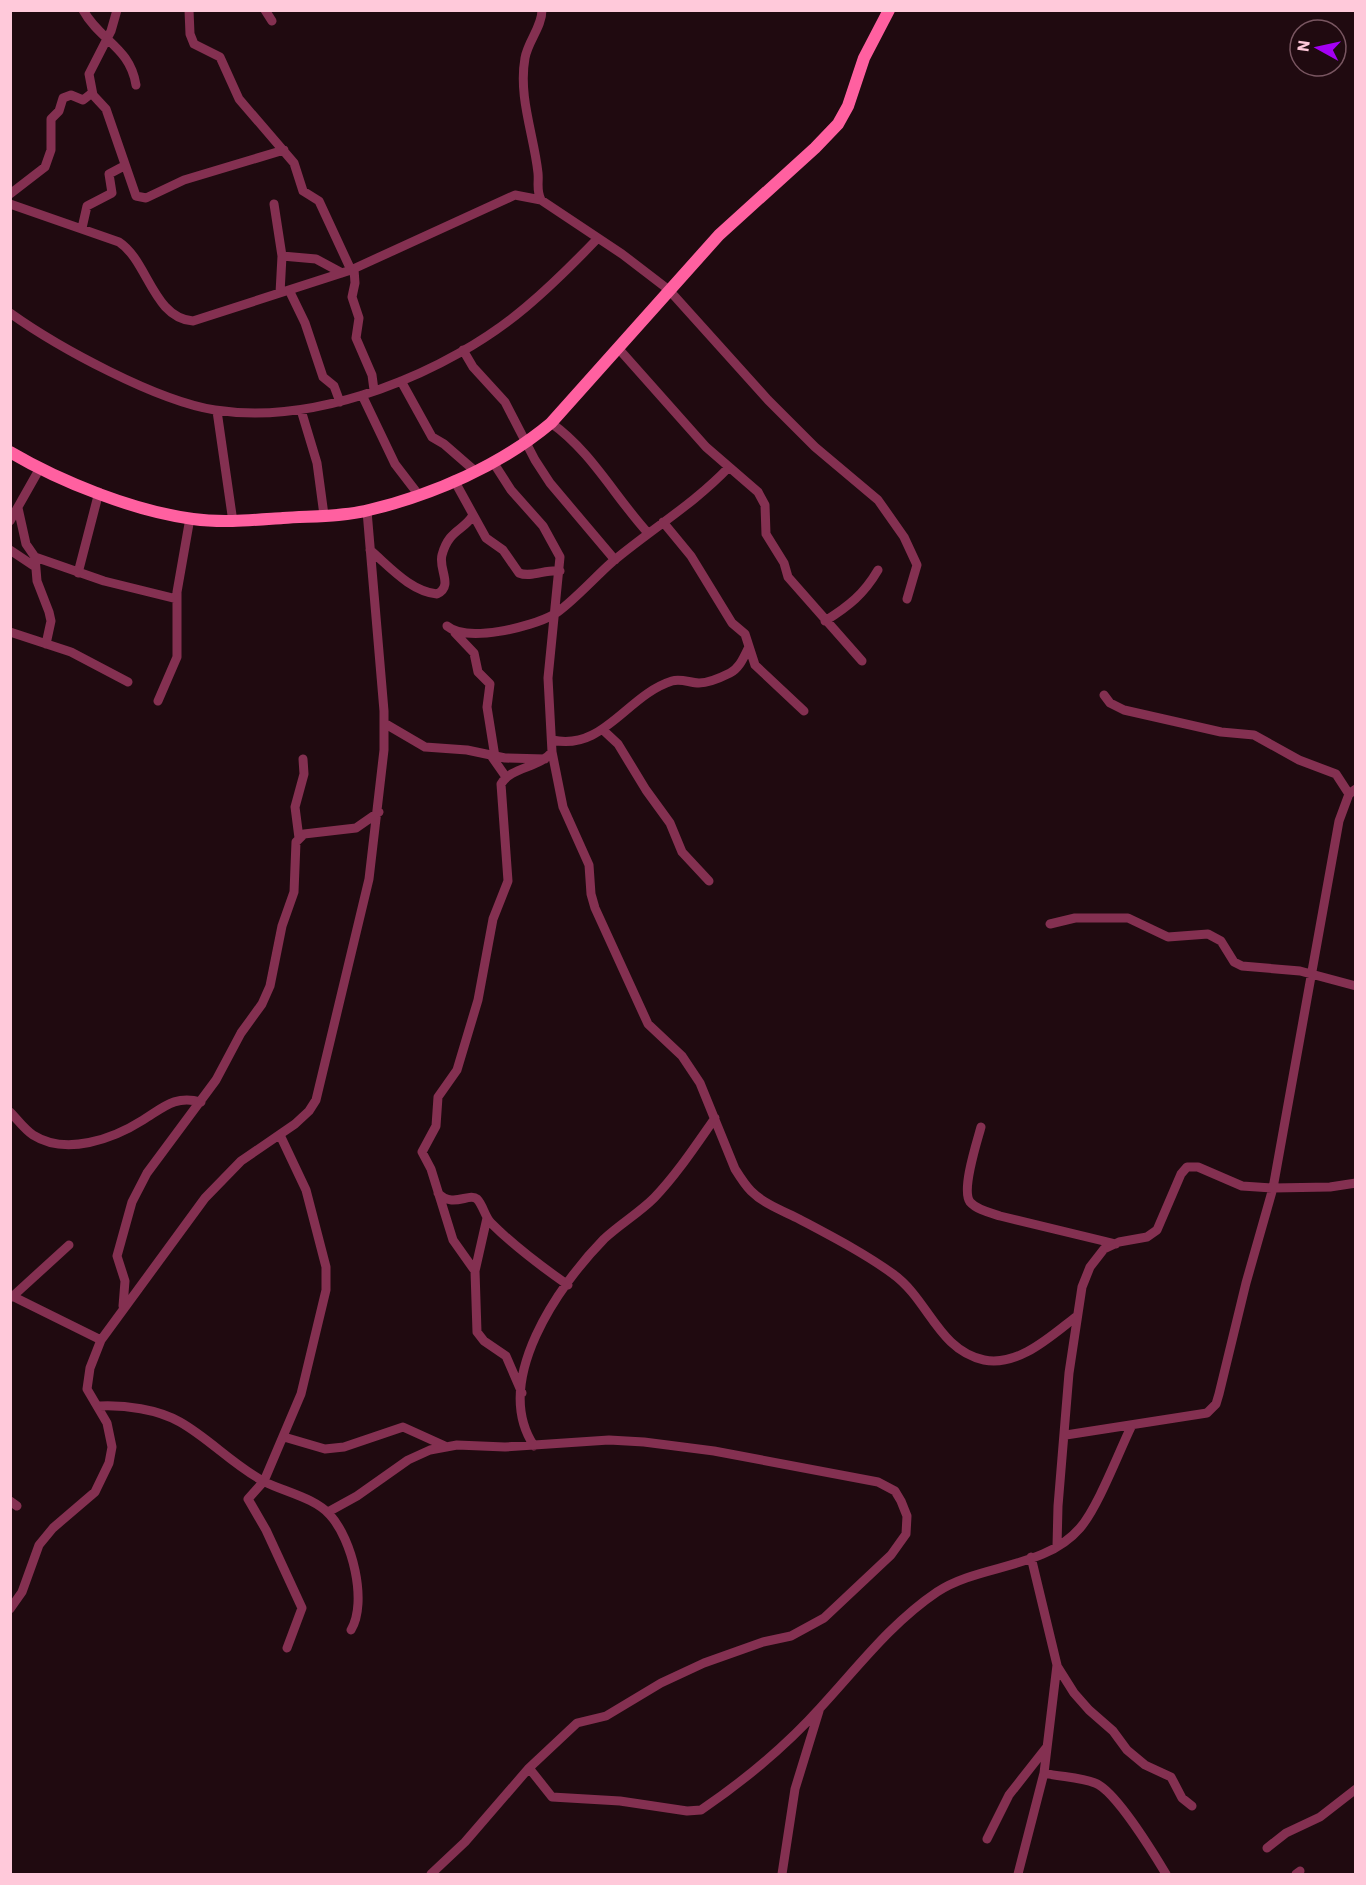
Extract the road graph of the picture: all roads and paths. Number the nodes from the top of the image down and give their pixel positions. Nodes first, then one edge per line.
1 (83, 10) edge
2 (117, 10) edge
3 (265, 10) edge
4 (542, 10) edge
5 (889, 10) edge
6 (192, 13) edge
7 (272, 21) dead end
8 (107, 39) junction
9 (136, 85) dead end
10 (92, 93) junction
11 (284, 150) junction
12 (124, 166) junction
13 (10, 194) edge
14 (541, 200) junction
15 (10, 204) edge
16 (274, 204) dead end
17 (82, 228) junction
18 (597, 238) junction
19 (282, 256) junction
20 (349, 271) junction
21 (669, 290) junction
22 (284, 292) junction
23 (10, 313) edge
24 (618, 348) junction
25 (463, 350) junction
26 (401, 381) junction
27 (374, 390) junction
28 (362, 395) junction
29 (340, 402) junction
30 (301, 410) junction
31 (218, 411) junction
32 (551, 423) junction
33 (527, 443) junction
34 (11, 452) edge
35 (492, 462) junction
36 (729, 467) junction
37 (40, 468) junction
38 (475, 471) junction
39 (454, 480) junction
40 (99, 492) junction
41 (418, 494) junction
42 (18, 508) junction
43 (367, 511) junction
44 (324, 515) junction
45 (473, 515) junction
46 (190, 519) junction
47 (10, 521) edge
48 (232, 522) junction
49 (663, 522) junction
50 (648, 533) junction
51 (10, 550) edge
52 (370, 550) junction
53 (615, 560) junction
54 (34, 561) junction
55 (878, 570) dead end
56 (560, 571) junction
57 (78, 573) junction
58 (177, 598) junction
59 (907, 599) dead end
60 (553, 615) junction
61 (825, 621) junction
62 (10, 632) edge
63 (46, 644) junction
64 (748, 647) junction
65 (862, 661) dead end
66 (128, 682) dead end
67 (1104, 695) dead end
68 (158, 701) dead end
69 (804, 711) dead end
70 (384, 723) junction
71 (603, 730) junction
72 (552, 740) junction
73 (549, 755) junction
74 (493, 757) junction
75 (303, 759) dead end
76 (506, 777) junction
77 (1352, 791) edge
78 (379, 812) junction
79 (298, 838) junction
80 (709, 881) dead end
81 (1050, 924) dead end
82 (1310, 974) junction
83 (1356, 986) edge
84 (201, 1102) junction
85 (10, 1112) edge
86 (715, 1118) junction
87 (981, 1127) dead end
88 (280, 1135) junction
89 (1356, 1183) edge
90 (1273, 1188) junction
91 (438, 1193) junction
92 (487, 1218) junction
93 (1116, 1244) junction
94 (69, 1245) dead end
95 (475, 1271) junction
96 (568, 1285) junction
97 (11, 1296) edge
98 (123, 1306) junction
99 (1077, 1316) junction
100 (100, 1340) junction
101 (522, 1393) junction
102 (100, 1406) junction
103 (1131, 1427) junction
104 (1066, 1435) junction
105 (284, 1437) junction
106 (445, 1446) junction
107 (534, 1446) junction
108 (264, 1481) junction
109 (328, 1512) junction
110 (1057, 1546) junction
111 (1031, 1557) junction
112 (10, 1609) edge
113 (351, 1630) dead end
114 (286, 1648) dead end
115 (1057, 1665) junction
116 (819, 1709) junction
117 (1048, 1746) junction
118 (529, 1768) junction
119 (1044, 1773) junction
120 (1356, 1789) edge
121 (1192, 1806) dead end
122 (987, 1839) dead end
123 (1267, 1848) dead end
124 (783, 1855) junction
125 (431, 1875) edge
126 (775, 1875) edge
127 (782, 1875) edge
128 (1018, 1875) edge
129 (1166, 1875) edge

1 - 8 street
2 - 8 street
3 - 7 street
4 - 14 street
5 - 21 street
6 - 11 street
8 - 9 street
8 - 10 street
10 - 12 street
10 - 13 street
11 - 12 street
11 - 20 street
12 - 17 street
14 - 18 street
14 - 20 street
15 - 17 street
16 - 19 street
17 - 22 street
18 - 21 street
18 - 25 street
19 - 20 street
19 - 22 street
20 - 22 street
20 - 27 street
21 - 24 street
21 - 59 street
22 - 29 street
23 - 31 street
24 - 32 street
24 - 36 street
25 - 26 street
25 - 33 street
26 - 27 street
26 - 38 street
27 - 28 street
28 - 29 street
28 - 41 street
29 - 30 street
30 - 31 street
30 - 44 street
31 - 48 street
32 - 33 street
32 - 50 street
33 - 35 street
33 - 53 street
34 - 37 street
35 - 38 street
35 - 56 street
36 - 49 street
36 - 61 street
37 - 40 street
37 - 42 street
38 - 39 street
39 - 41 street
39 - 45 street
40 - 46 street
40 - 57 street
41 - 43 street
42 - 47 street
42 - 54 street
43 - 44 street
43 - 52 street
44 - 48 street
45 - 52 street
45 - 56 street
46 - 48 street
46 - 58 street
49 - 50 street
49 - 64 street
50 - 53 street
51 - 54 street
52 - 70 street
53 - 60 street
54 - 57 street
54 - 63 street
55 - 61 street
56 - 60 street
57 - 58 street
58 - 68 street
60 - 72 street
60 - 74 street
61 - 65 street
62 - 63 street
63 - 66 street
64 - 69 street
64 - 71 street
67 - 77 street
70 - 74 street
70 - 78 street
71 - 72 street
71 - 80 street
72 - 73 street
73 - 74 street
73 - 76 street
73 - 86 street
74 - 76 street
75 - 79 street
76 - 91 street
77 - 82 street
78 - 79 street
78 - 88 street
79 - 84 street
81 - 82 street
82 - 83 street
82 - 90 street
84 - 85 street
84 - 98 street
86 - 96 street
86 - 99 street
87 - 93 street
88 - 98 street
88 - 105 street
89 - 90 street
90 - 93 street
90 - 103 street
91 - 92 street
91 - 95 street
92 - 95 street
92 - 96 street
93 - 99 street
94 - 97 street
95 - 101 street
96 - 101 street
97 - 100 street
98 - 100 street
99 - 104 street
100 - 102 street
101 - 107 street
102 - 108 street
102 - 112 street
103 - 104 street
103 - 110 street
104 - 110 street
105 - 106 street
105 - 108 street
106 - 107 street
106 - 109 street
107 - 118 street
108 - 109 street
108 - 114 street
109 - 113 street
110 - 111 street
111 - 115 street
111 - 116 street
115 - 117 street
115 - 121 street
116 - 118 street
116 - 124 street
117 - 119 street
117 - 122 street
118 - 125 street
119 - 128 street
119 - 129 street
120 - 123 street
124 - 126 street
124 - 127 street

